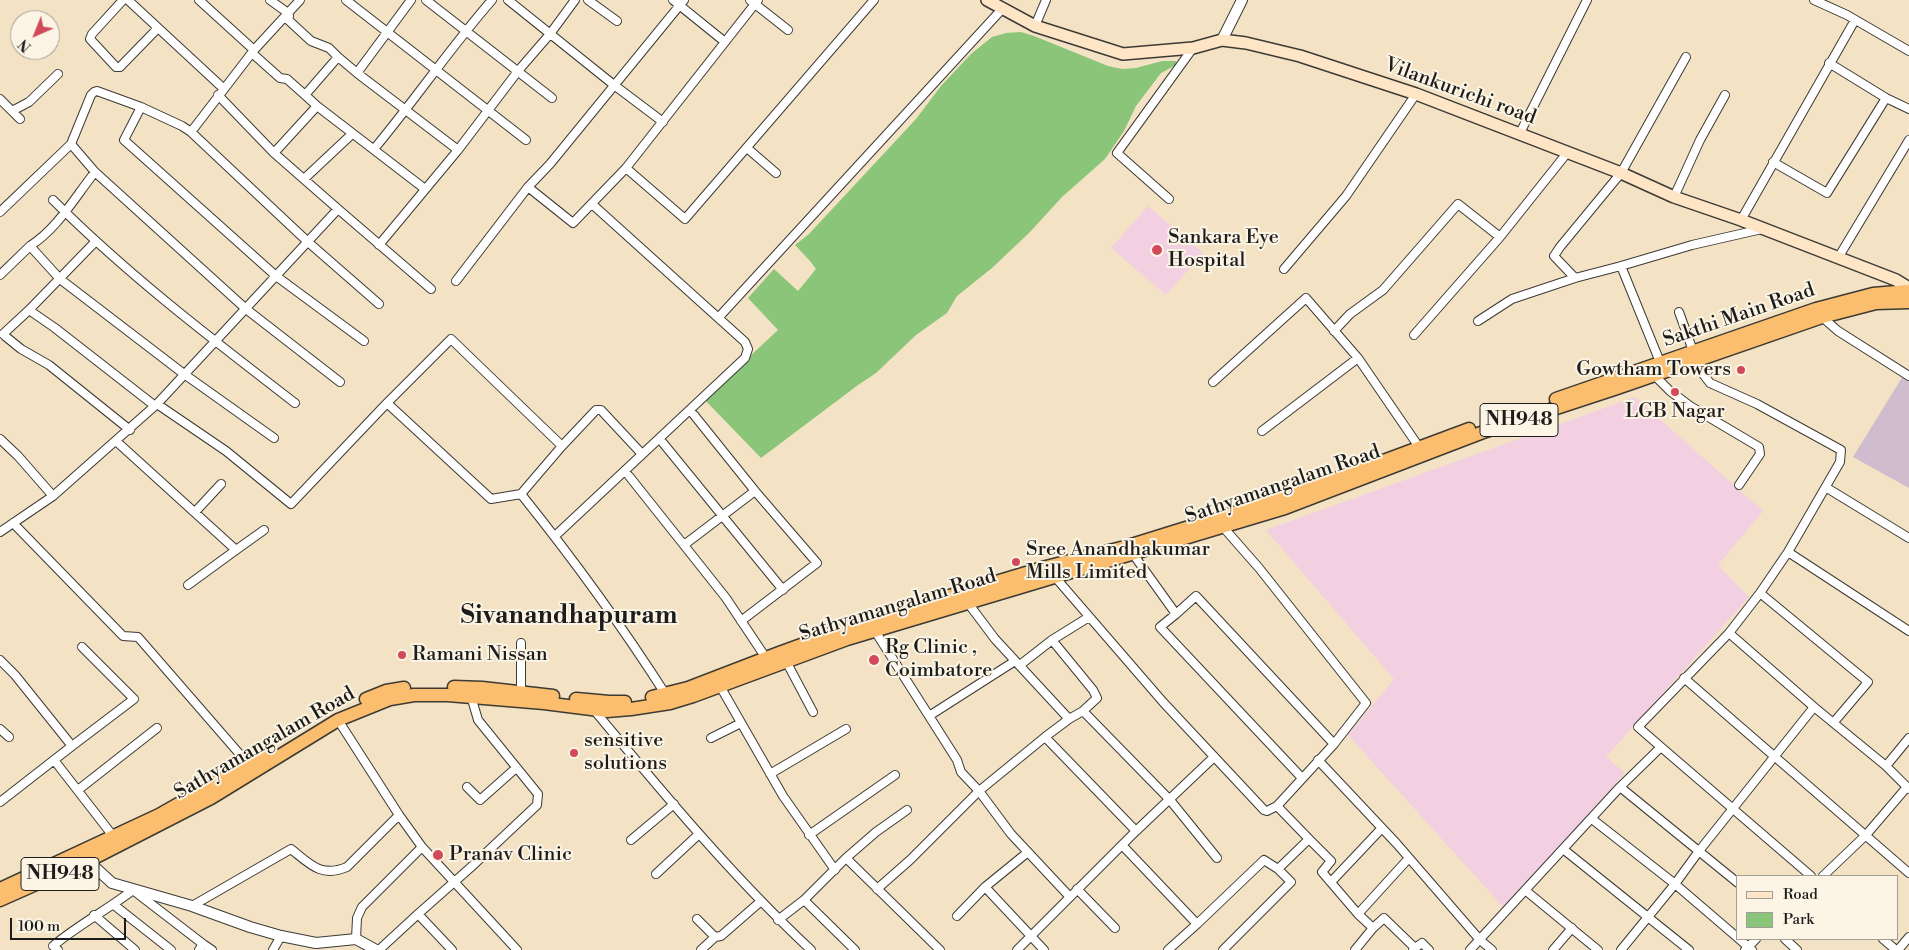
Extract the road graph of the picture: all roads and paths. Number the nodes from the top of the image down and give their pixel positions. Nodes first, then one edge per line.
1 (123, 0) edge
2 (128, 0) edge
3 (198, 0) edge
4 (270, 0) edge
5 (300, 0) edge
6 (346, 0) edge
7 (412, 0) edge
8 (426, 0) edge
9 (492, 0) edge
10 (508, 0) edge
11 (575, 0) edge
12 (588, 0) edge
13 (874, 0) edge
14 (987, 0) edge
15 (1046, 0) edge
16 (1242, 0) edge
17 (1586, 0) edge
18 (1814, 0) edge
19 (754, 1) edge
20 (679, 2) edge
21 (1003, 8) junction
22 (287, 15) junction
23 (1855, 20) junction
24 (617, 21) dead end
25 (1036, 26) junction
26 (157, 29) junction
27 (788, 30) dead end
28 (387, 31) junction
29 (466, 31) junction
30 (550, 34) junction
31 (1222, 40) junction
32 (725, 42) junction
33 (1193, 48) junction
34 (1909, 51) edge
35 (253, 52) junction
36 (338, 57) junction
37 (1686, 57) dead end
38 (1829, 63) junction
39 (436, 70) junction
40 (518, 71) junction
41 (357, 73) junction
42 (58, 74) dead end
43 (614, 85) junction
44 (221, 92) junction
45 (1416, 94) junction
46 (305, 95) junction
47 (1725, 95) dead end
48 (552, 98) dead end
49 (1886, 98) junction
50 (0, 99) edge
51 (317, 106) junction
52 (141, 107) junction
53 (1909, 109) edge
54 (488, 110) junction
55 (12, 111) junction
56 (405, 111) junction
57 (20, 119) dead end
58 (663, 122) junction
59 (191, 132) junction
60 (1520, 133) junction
61 (352, 134) junction
62 (526, 140) dead end
63 (1909, 140) edge
64 (71, 144) junction
65 (747, 148) junction
66 (374, 149) junction
67 (458, 150) junction
68 (274, 153) junction
69 (1567, 153) junction
70 (1773, 162) junction
71 (626, 168) junction
72 (95, 172) junction
73 (1621, 172) junction
74 (776, 173) dead end
75 (304, 179) junction
76 (528, 187) junction
77 (425, 190) junction
78 (1674, 197) junction
79 (1169, 199) dead end
80 (53, 200) dead end
81 (592, 204) junction
82 (338, 209) junction
83 (0, 212) edge
84 (65, 212) junction
85 (1741, 220) junction
86 (1764, 229) junction
87 (1500, 237) junction
88 (96, 241) junction
89 (308, 242) junction
90 (379, 245) junction
91 (30, 246) junction
92 (1838, 258) junction
93 (1621, 266) junction
94 (1284, 269) dead end
95 (0, 275) edge
96 (276, 276) junction
97 (60, 278) junction
98 (1575, 278) junction
99 (456, 280) dead end
100 (431, 289) dead end
101 (1909, 290) edge
102 (1909, 302) edge
103 (378, 304) dead end
104 (246, 308) junction
105 (29, 310) junction
106 (1678, 312) dead end
107 (719, 317) junction
108 (1822, 317) junction
109 (1478, 321) dead end
110 (1334, 331) junction
111 (2, 335) edge
112 (1414, 335) dead end
113 (364, 341) dead end
114 (216, 342) junction
115 (1693, 356) junction
116 (1358, 358) junction
117 (1660, 362) junction
118 (184, 374) junction
119 (1654, 375) junction
120 (1909, 376) edge
121 (340, 382) dead end
122 (1213, 382) dead end
123 (295, 403) dead end
124 (387, 404) junction
125 (156, 405) junction
126 (694, 415) dead end
127 (130, 430) junction
128 (1262, 431) dead end
129 (274, 438) dead end
130 (0, 439) edge
131 (116, 441) junction
132 (663, 443) dead end
133 (562, 446) junction
134 (1419, 447) junction
135 (642, 454) junction
136 (629, 476) dead end
137 (220, 484) dead end
138 (1740, 485) dead end
139 (1826, 488) junction
140 (755, 491) junction
141 (521, 494) junction
142 (53, 496) junction
143 (195, 512) junction
144 (722, 516) junction
145 (13, 523) junction
146 (1223, 527) junction
147 (264, 530) dead end
148 (0, 532) edge
149 (554, 536) junction
150 (1909, 538) edge
151 (684, 546) junction
152 (236, 550) junction
153 (1788, 552) junction
154 (1133, 554) junction
155 (1055, 577) junction
156 (188, 585) dead end
157 (783, 590) junction
158 (1760, 593) junction
159 (968, 602) junction
160 (1176, 614) junction
161 (1089, 617) junction
162 (741, 621) junction
163 (858, 630) junction
164 (874, 631) junction
165 (1909, 631) edge
166 (1729, 633) junction
167 (1052, 640) junction
168 (521, 643) dead end
169 (82, 647) dead end
170 (766, 658) junction
171 (0, 660) edge
172 (786, 661) junction
173 (1018, 663) junction
174 (1684, 678) junction
175 (720, 686) junction
176 (521, 692) junction
177 (666, 695) junction
178 (471, 696) junction
179 (1814, 707) junction
180 (594, 710) junction
181 (1083, 711) junction
182 (814, 712) dead end
183 (929, 716) junction
184 (1069, 719) junction
185 (338, 720) junction
186 (1834, 722) junction
187 (741, 723) junction
188 (157, 728) dead end
189 (0, 729) edge
190 (846, 729) dead end
191 (9, 737) dead end
192 (1045, 737) junction
193 (711, 738) dead end
194 (1909, 738) edge
195 (1334, 744) junction
196 (72, 746) junction
197 (1661, 747) junction
198 (1775, 756) junction
199 (1214, 757) junction
200 (54, 760) junction
201 (1318, 760) junction
202 (1886, 766) junction
203 (252, 768) junction
204 (516, 768) junction
205 (770, 774) junction
206 (895, 775) dead end
207 (1302, 778) junction
208 (467, 787) dead end
209 (1620, 788) junction
210 (1908, 788) edge
211 (78, 790) junction
212 (979, 791) junction
213 (1170, 800) junction
214 (0, 802) edge
215 (674, 804) junction
216 (1277, 806) junction
217 (1732, 809) junction
218 (907, 810) dead end
219 (399, 815) junction
220 (1592, 819) junction
221 (1382, 828) junction
222 (1136, 831) junction
223 (699, 834) junction
224 (809, 835) junction
225 (1866, 835) junction
226 (113, 836) junction
227 (1309, 839) junction
228 (631, 840) dead end
229 (1122, 845) junction
230 (422, 847) junction
231 (1563, 849) junction
232 (1028, 852) junction
233 (1699, 852) junction
234 (846, 858) junction
235 (1217, 858) dead end
236 (1409, 858) junction
237 (88, 861) junction
238 (836, 870) junction
239 (1278, 870) junction
240 (1909, 873) edge
241 (656, 874) dead end
242 (1809, 875) edge
243 (1824, 875) edge
244 (454, 881) junction
245 (1736, 881) edge
246 (1331, 882) junction
247 (1675, 884) junction
248 (985, 887) junction
249 (0, 889) edge
250 (877, 889) junction
251 (1076, 889) junction
252 (133, 890) junction
253 (1525, 890) junction
254 (1069, 896) junction
255 (0, 900) edge
256 (804, 900) junction
257 (760, 902) junction
258 (114, 905) junction
259 (192, 906) junction
260 (418, 914) junction
261 (1358, 914) junction
262 (94, 915) junction
263 (957, 916) dead end
264 (1648, 916) junction
265 (697, 919) dead end
266 (778, 920) junction
267 (1197, 924) junction
268 (1115, 928) dead end
269 (1373, 928) junction
270 (1572, 928) junction
271 (281, 936) junction
272 (1029, 936) junction
273 (1736, 936) edge
274 (715, 937) junction
275 (1909, 937) edge
276 (356, 939) junction
277 (1480, 940) junction
278 (1786, 940) edge
279 (1884, 940) edge
280 (201, 947) edge
281 (1414, 949) edge
282 (58, 950) edge
283 (135, 950) edge
284 (171, 950) edge
285 (212, 950) edge
286 (273, 950) edge
287 (378, 950) edge
288 (452, 950) edge
289 (517, 950) edge
290 (701, 950) edge
291 (811, 950) edge
292 (855, 950) edge
293 (940, 950) edge
294 (1017, 950) edge
295 (1044, 950) edge
296 (1168, 950) edge
297 (1224, 950) edge
298 (1354, 950) edge
299 (1429, 950) edge
300 (1470, 950) edge
301 (1492, 950) edge
302 (1553, 950) edge
303 (1598, 950) edge
304 (1620, 950) edge
305 (1689, 950) edge
306 (1797, 950) edge
307 (1897, 950) edge

1 - 26 street
2 - 26 street
3 - 35 street
4 - 22 street
5 - 22 street
6 - 28 street
7 - 28 street
8 - 29 street
9 - 29 street
10 - 30 street
11 - 30 street
12 - 24 street
13 - 65 street
14 - 21 main road, Vilankurichi road
15 - 25 street
16 - 31 street
17 - 60 street
18 - 23 street
19 - 27 street
19 - 32 street
20 - 32 street
20 - 43 street
21 - 25 main road, Vilankurichi road
21 - 107 street
22 - 35 street
22 - 36 street
23 - 34 street
23 - 38 street
25 - 33 main road, Vilankurichi road
26 - 44 street
28 - 39 street
28 - 41 street
29 - 39 street
29 - 40 street
30 - 40 street
30 - 43 street
31 - 33 main road, Vilankurichi road
31 - 45 main road, Vilankurichi road
32 - 58 street
33 - 79 street
35 - 44 street
35 - 46 street
36 - 41 street
36 - 46 street
37 - 73 street
38 - 49 street
38 - 70 street
39 - 54 street
39 - 56 street
40 - 48 street
40 - 54 street
41 - 56 street
42 - 55 street
43 - 58 street
43 - 76 street
44 - 59 street
44 - 68 street
45 - 60 main road, Vilankurichi road
45 - 94 street
46 - 51 street
47 - 78 street
49 - 53 street
49 - 70 street
50 - 55 street
51 - 61 street
51 - 68 street
52 - 59 street
52 - 64 street
52 - 96 street
54 - 62 street
54 - 67 street
55 - 57 street
56 - 66 street
56 - 67 street
58 - 71 street
59 - 89 street
60 - 69 main road, Vilankurichi road
61 - 66 street
61 - 75 street
63 - 92 street
64 - 72 street
64 - 83 street
65 - 71 street
65 - 74 street
66 - 77 street
67 - 77 street
68 - 75 street
69 - 73 main road, Vilankurichi road
69 - 87 street
70 - 85 street
71 - 81 street
72 - 84 street
72 - 104 street
73 - 78 main road, Vilankurichi road
73 - 98 street
75 - 82 street
76 - 81 street
76 - 99 street
77 - 90 street
78 - 85 main road, Vilankurichi road
80 - 84 street
81 - 107 street
82 - 89 street
82 - 90 street
84 - 88 street
84 - 91 street
85 - 86 main road, Vilankurichi road
86 - 92 main road, Vilankurichi road
86 - 93 street
87 - 110 street
87 - 112 street
88 - 97 street
88 - 114 street
89 - 96 street
89 - 103 street
90 - 100 street
91 - 95 street
91 - 97 street
92 - 101 main road, Vilankurichi road
93 - 98 street
93 - 117 street
96 - 104 street
96 - 113 street
97 - 105 street
97 - 118 street
98 - 109 street
101 - 115 highway, Sakthi Main Road / NH948
102 - 108 highway, Sathyamangalam Road / NH948
104 - 114 street
104 - 121 street
105 - 111 street
105 - 125 street
106 - 115 street
107 - 135 street
108 - 115 highway, Sathyamangalam Road / NH948
108 - 120 street
110 - 116 street
110 - 122 street
111 - 127 street
114 - 118 street
114 - 123 street
115 - 117 highway, Sakthi Main Road / NH948
115 - 119 highway, Sathyamangalam Road / NH948
115 - 139 street
116 - 128 street
116 - 134 street
117 - 134 highway, Sakthi Main Road / NH948
118 - 125 street
118 - 129 street
119 - 138 street
119 - 146 highway, Sathyamangalam Road / NH948
124 - 125 street
124 - 133 street
124 - 141 street
125 - 127 street
126 - 140 street
127 - 131 street
130 - 142 street
131 - 142 street
131 - 143 street
132 - 144 street
133 - 135 street
133 - 141 street
134 - 163 highway, Sakthi Main Road / NH948
135 - 149 street
136 - 151 street
137 - 143 street
139 - 150 street
139 - 153 street
140 - 144 street
140 - 157 street
141 - 149 street
142 - 145 street
143 - 152 street
144 - 151 street
144 - 157 street
145 - 148 street
145 - 203 street
146 - 154 highway, Sathyamangalam Road / NH948
146 - 195 street
147 - 152 street
149 - 177 street
151 - 162 street
152 - 156 street
153 - 158 street
153 - 165 street
154 - 155 highway, Sathyamangalam Road / NH948
154 - 160 street
155 - 159 highway, Sathyamangalam Road / NH948
155 - 161 street
157 - 162 street
158 - 166 street
158 - 186 street
159 - 164 highway, Sathyamangalam Road / NH948
159 - 173 street
160 - 195 street
160 - 207 street
161 - 167 street
161 - 199 street
162 - 170 street
163 - 164 highway, Sathyamangalam Road / NH948
163 - 170 highway, Sakthi Main Road / NH948
163 - 172 highway, Sathyamangalam Road / NH948
164 - 183 street
166 - 174 street
166 - 179 street
167 - 173 street
167 - 181 street
168 - 176 street
169 - 196 street
170 - 177 highway, Sakthi Main Road / NH948
171 - 196 street
172 - 175 highway, Sathyamangalam Road / NH948
172 - 182 street
173 - 183 street
173 - 184 street
174 - 197 street
174 - 198 street
175 - 180 highway, Sathyamangalam Road / NH948
175 - 187 street
176 - 177 highway, Sakthi Main Road / NH948
176 - 203 highway, Sakthi Main Road / NH948
178 - 180 highway, Sathyamangalam Road / NH948
178 - 185 highway, Sathyamangalam Road / NH948
178 - 204 street
179 - 186 street
179 - 198 street
180 - 215 street
181 - 184 street
181 - 213 street
183 - 212 street
184 - 192 street
185 - 203 highway, Sathyamangalam Road / NH948
185 - 219 street
186 - 202 street
187 - 193 street
187 - 205 street
188 - 211 street
189 - 191 street
190 - 205 street
192 - 212 street
192 - 222 street
194 - 202 street
195 - 201 street
196 - 200 street
197 - 209 street
197 - 217 street
198 - 217 street
198 - 225 street
199 - 213 street
199 - 216 street
200 - 211 street
200 - 214 street
201 - 207 street
201 - 221 street
202 - 210 street
203 - 226 highway, Sakthi Main Road / NH948
203 - 237 highway, Sathyamangalam Road / NH948
204 - 208 street
204 - 244 street
205 - 224 street
206 - 224 street
207 - 216 street
209 - 220 street
209 - 233 street
210 - 225 street
211 - 226 street
212 - 232 street
212 - 250 street
213 - 222 street
213 - 235 street
215 - 223 street
215 - 228 street
216 - 227 street
217 - 233 street
217 - 242 street
218 - 234 street
219 - 230 street
219 - 259 street
220 - 231 street
220 - 247 street
221 - 236 street
221 - 246 street
222 - 229 street
223 - 241 street
223 - 257 street
224 - 238 street
225 - 240 street
225 - 243 street
226 - 249 highway, NH948
227 - 239 street
227 - 246 street
229 - 251 street
229 - 267 street
230 - 244 street
230 - 276 street
231 - 253 street
231 - 264 street
232 - 248 street
232 - 254 street
233 - 245 street
233 - 247 street
234 - 238 street
234 - 250 street
236 - 261 street
236 - 277 street
237 - 252 street
237 - 255 highway, Sathyamangalam Road / NH948
238 - 256 street
239 - 267 street
239 - 297 street
244 - 260 street
244 - 289 street
246 - 261 street
247 - 264 street
247 - 273 street
248 - 263 street
248 - 272 street
250 - 293 street
251 - 254 street
251 - 268 street
252 - 258 street
252 - 259 street
252 - 280 street
253 - 270 street
253 - 277 street
254 - 272 street
256 - 266 street
256 - 292 street
257 - 266 street
257 - 274 street
258 - 262 street
258 - 284 street
259 - 271 street
260 - 287 street
260 - 288 street
261 - 269 street
262 - 282 street
262 - 283 street
264 - 304 street
264 - 305 street
265 - 274 street
266 - 291 street
267 - 296 street
269 - 281 street
269 - 298 street
270 - 302 street
270 - 303 street
271 - 276 street
271 - 286 street
272 - 294 street
272 - 295 street
274 - 290 street
275 - 307 street
276 - 287 street
277 - 300 street
277 - 301 street
278 - 306 street
279 - 307 street
280 - 285 street
281 - 299 street

